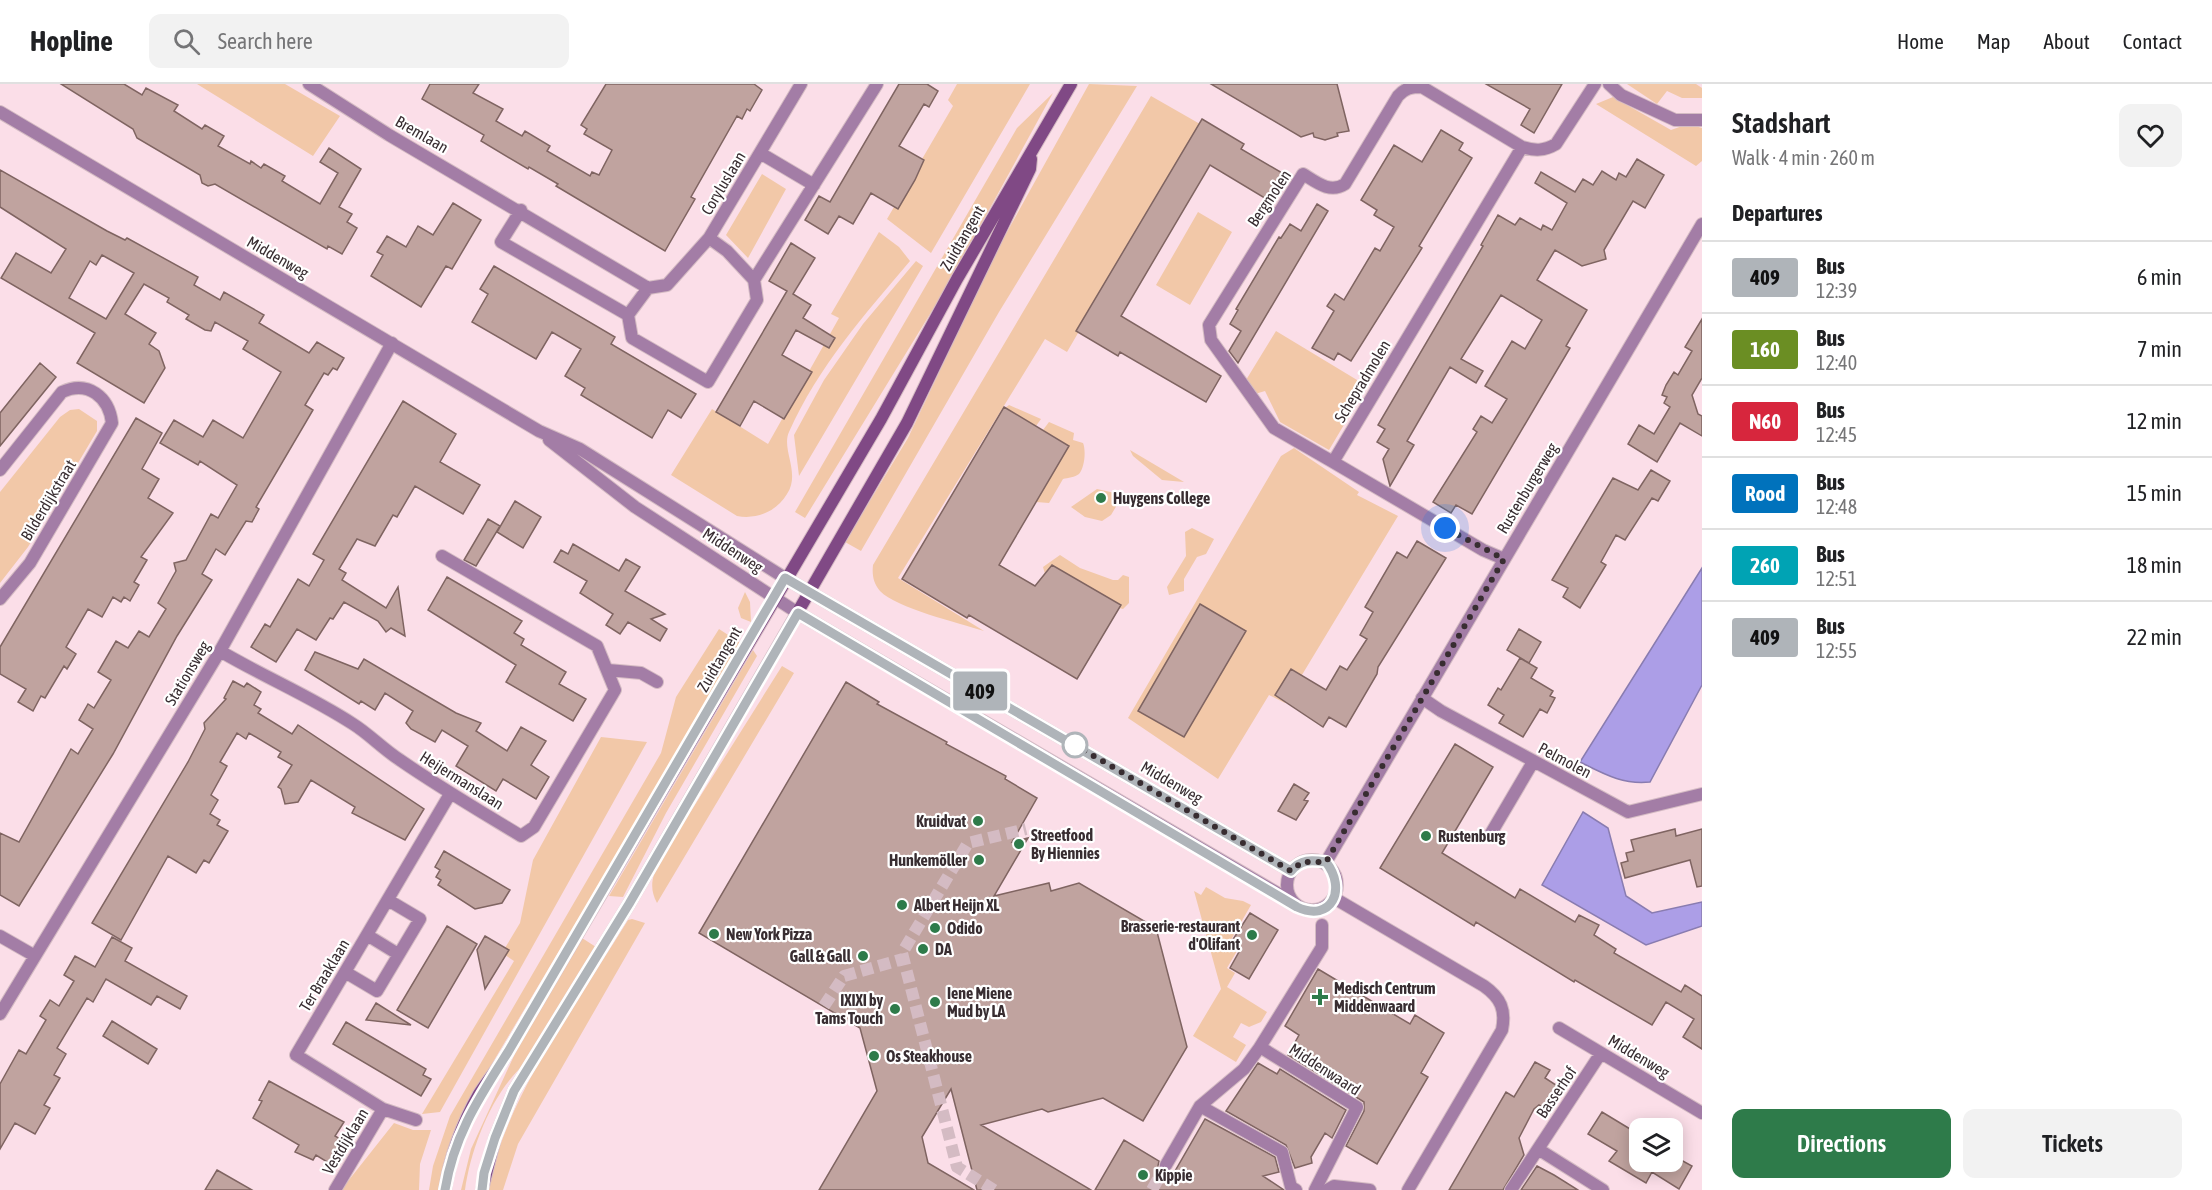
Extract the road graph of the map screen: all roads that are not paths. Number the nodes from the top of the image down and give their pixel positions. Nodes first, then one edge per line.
1 (309, 84) edge
2 (801, 84) edge
3 (877, 84) edge
4 (1071, 84) edge
5 (1595, 84) edge
6 (1609, 84) edge
7 (0, 112) edge
8 (1702, 120) edge
9 (1522, 147) junction
10 (1032, 148) junction
11 (760, 153) junction
12 (814, 185) junction
13 (521, 210) junction
14 (1702, 224) edge
15 (709, 238) junction
16 (754, 280) junction
17 (648, 288) junction
18 (628, 315) junction
19 (392, 343) junction
20 (539, 431) junction
21 (1333, 462) junction
22 (0, 470) edge
23 (442, 556) dead end
24 (1504, 559) junction
25 (785, 578) junction
26 (810, 593) junction
27 (774, 597) junction
28 (0, 600) edge
29 (798, 613) junction
30 (220, 651) junction
31 (608, 670) junction
32 (657, 682) dead end
33 (1422, 698) junction
34 (1533, 762) junction
35 (450, 794) junction
36 (1702, 794) edge
37 (1490, 835) dead end
38 (1326, 862) junction
39 (1291, 871) junction
40 (1334, 898) junction
41 (388, 900) junction
42 (1291, 901) junction
43 (1322, 925) dead end
44 (367, 935) junction
45 (0, 936) edge
46 (398, 954) junction
47 (35, 956) junction
48 (345, 972) junction
49 (0, 1014) edge
50 (1559, 1028) dead end
51 (1260, 1047) junction
52 (1601, 1053) junction
53 (1200, 1106) junction
54 (383, 1109) junction
55 (1702, 1113) edge
56 (416, 1120) dead end
57 (1538, 1149) junction
58 (1166, 1166) tunnel mouth
59 (335, 1190) edge
60 (445, 1190) edge
61 (482, 1190) edge
62 (1296, 1190) edge
63 (1315, 1190) edge
64 (1327, 1190) edge
65 (1370, 1190) edge
66 (1408, 1190) edge
67 (1511, 1190) edge
68 (1603, 1190) edge

1 - 13 street, Bremlaan
2 - 11 street, Coryluslaan
3 - 12 street
4 - 10 main road, Zuidtangent
5 - 9 street
6 - 8 street
7 - 19 street, Middenweg
9 - 21 street, Schepradmolen
9 - 21 street, Bergmolen
10 - 25 main road, Zuidtangent
10 - 26 main road, Zuidtangent
11 - 12 street, Coryluslaan
11 - 15 street, Coryluslaan
12 - 16 street
13 - 17 street, Bremlaan
13 - 18 street
14 - 24 street, Rustenburgerweg
15 - 16 street, Coryluslaan
15 - 17 street
16 - 18 street
17 - 18 street
19 - 20 street, Middenweg
19 - 30 street, Stationsweg
20 - 25 street, Middenweg
20 - 27 street, Middenweg
21 - 24 street
22 - 28 street, Bilderdijkstraat
23 - 31 street, Heijermanslaan
24 - 33 street, Rustenburgerweg
25 - 26 street, Middenweg
25 - 27 main road, Zuidtangent
26 - 29 main road, Zuidtangent
26 - 39 street, Middenweg
27 - 29 street, Middenweg
27 - 60 main road, Zuidtangent
29 - 42 street, Middenweg
29 - 61 main road, Zuidtangent
30 - 35 street, Heijermanslaan
30 - 47 street, Stationsweg
31 - 32 street
31 - 35 street, Heijermanslaan
33 - 34 street, Pelmolen
33 - 38 street, Rustenburgerweg
34 - 36 street, Pelmolen
34 - 37 street
35 - 41 street, Ter Braaklaan
38 - 39 street
38 - 40 street
39 - 42 street
40 - 42 street
40 - 66 street
41 - 44 street, Ter Braaklaan
41 - 46 street
43 - 51 street
44 - 46 street
44 - 48 street, Ter Braaklaan
45 - 47 street
46 - 48 street
47 - 49 street, Stationsweg
48 - 54 street, Ter Braaklaan
50 - 52 street, Middenweg
51 - 53 street
51 - 63 street, Middenwaard
52 - 55 street, Middenweg
52 - 57 street, Basserhof
53 - 58 street
53 - 62 street
54 - 56 street, Ter Braaklaan
54 - 59 street, Vestdijklaan
57 - 67 street, Basserhof
57 - 68 street
64 - 65 street

